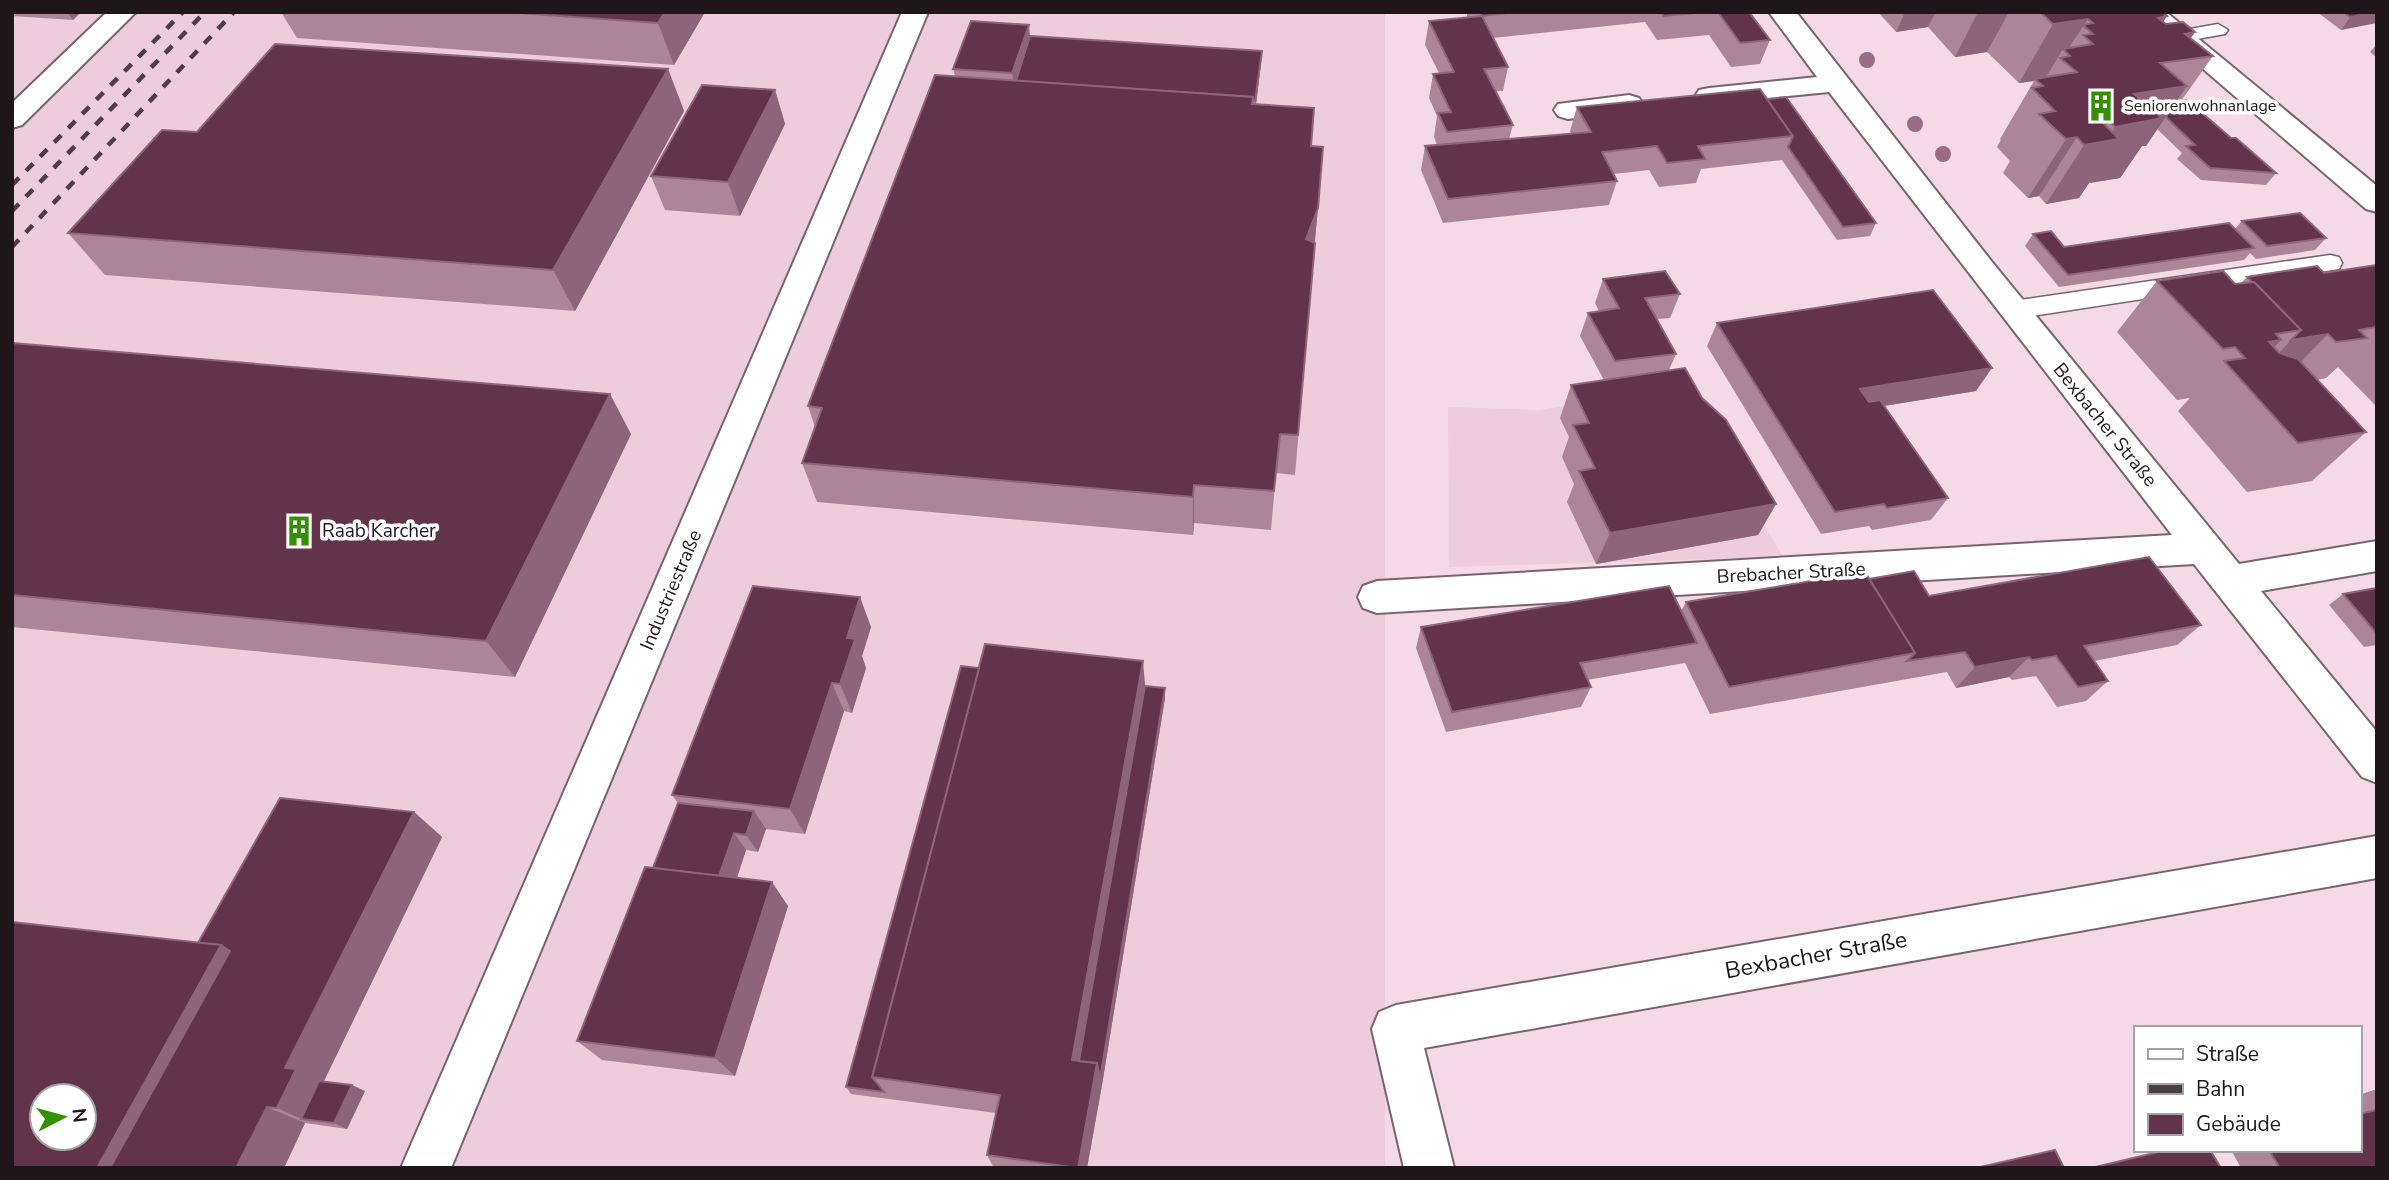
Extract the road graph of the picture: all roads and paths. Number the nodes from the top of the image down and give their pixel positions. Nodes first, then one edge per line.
1 (123, 12) edge
2 (915, 12) edge
3 (1783, 12) edge
4 (2150, 12) edge
5 (2218, 30) dead end
6 (2179, 36) junction
7 (1836, 83) junction
8 (23, 97) edge
9 (1568, 110) dead end
10 (12, 118) edge
11 (2377, 202) edge
12 (2330, 263) dead end
13 (2013, 310) junction
14 (2204, 548) junction
15 (2377, 556) edge
16 (2231, 581) junction
17 (1377, 597) dead end
18 (2377, 764) edge
19 (2377, 857) edge
20 (426, 1168) edge
21 (1429, 1168) edge

1 - 8 street
2 - 20 street, Industriestraße
3 - 7 street, Bexbacher Straße
4 - 6 street
5 - 6 lane
6 - 11 street
7 - 9 street
7 - 13 street, Bexbacher Straße
8 - 10 street
12 - 13 lane
13 - 14 street, Bexbacher Straße
14 - 16 street, Bexbacher Straße
14 - 17 street, Brebacher Straße
15 - 16 street
16 - 18 street, Bexbacher Straße
19 - 21 street, Bexbacher Straße

